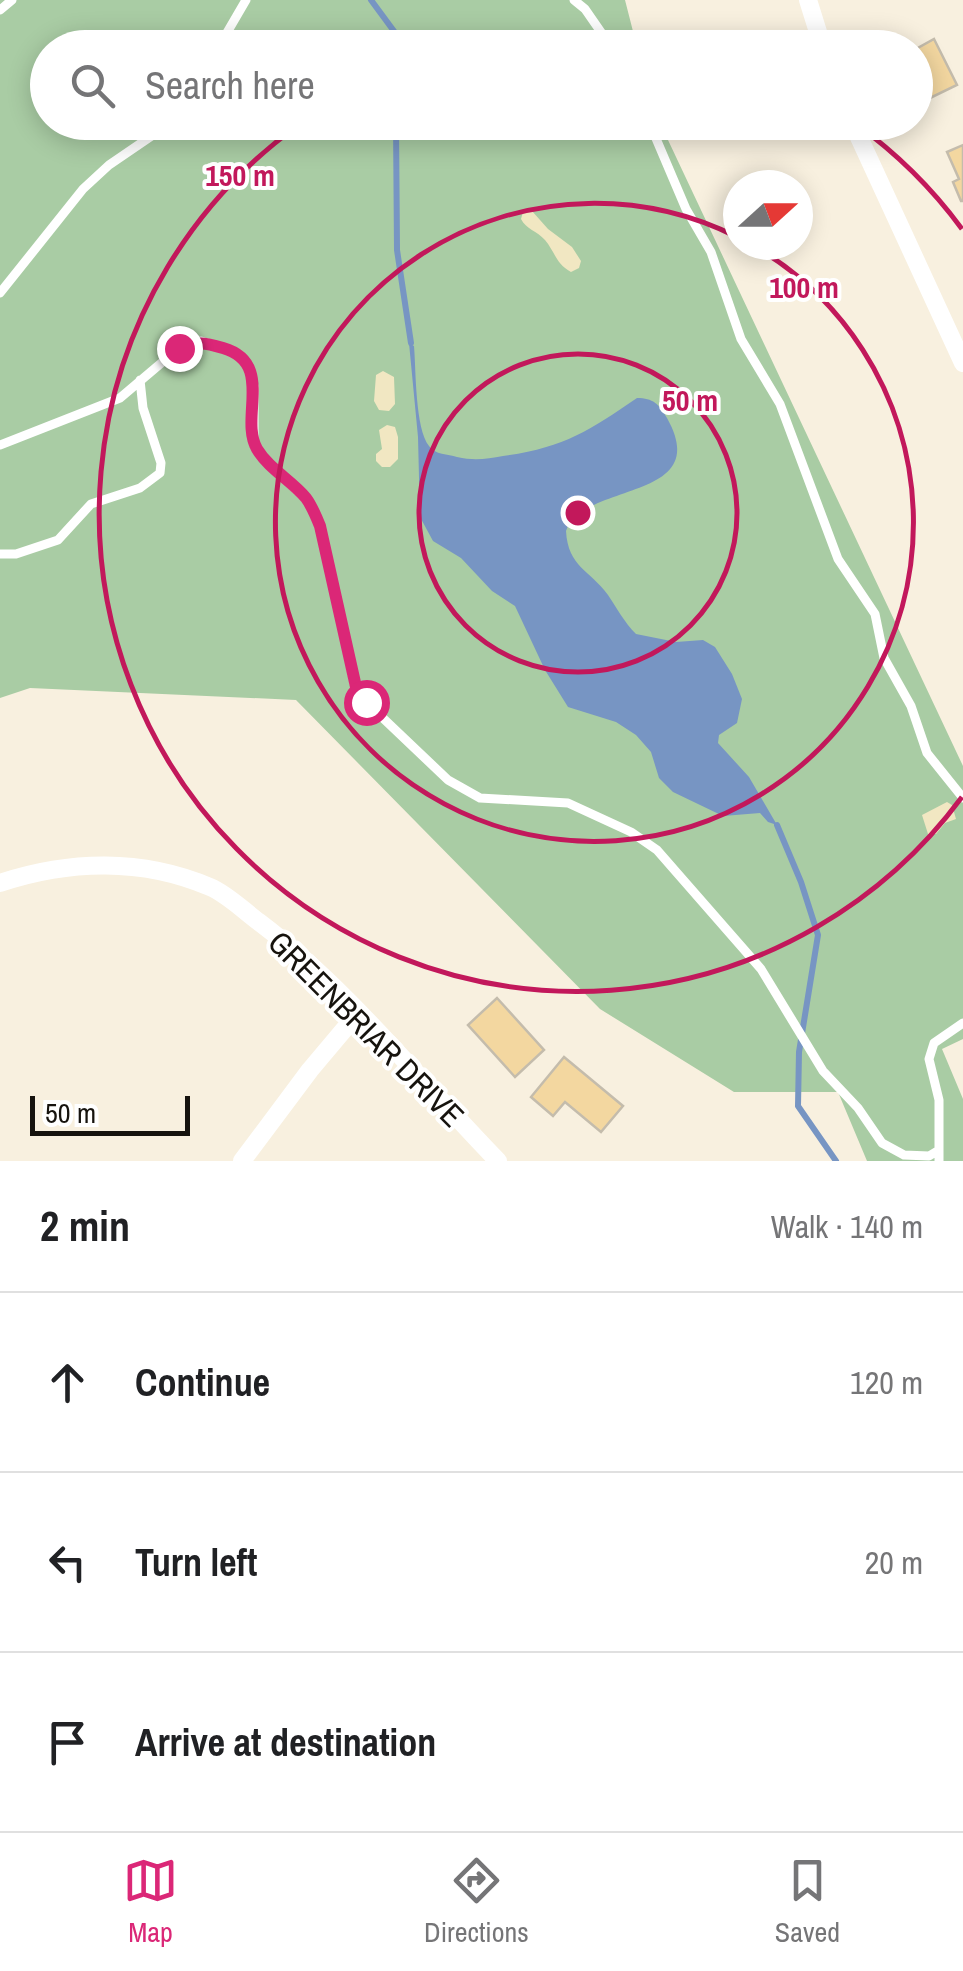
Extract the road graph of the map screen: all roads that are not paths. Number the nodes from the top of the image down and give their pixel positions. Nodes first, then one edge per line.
1 (12, 0) edge
2 (246, 0) edge
3 (574, 0) edge
4 (808, 0) edge
5 (0, 10) edge
6 (228, 30) edge
7 (600, 30) edge
8 (817, 30) edge
9 (146, 140) edge
10 (656, 140) edge
11 (860, 140) edge
12 (0, 293) edge
13 (963, 363) edge
14 (140, 380) junction
15 (0, 446) edge
16 (0, 554) edge
17 (963, 798) edge
18 (0, 884) edge
19 (358, 1013) junction
20 (963, 1022) edge
21 (939, 1156) edge
22 (242, 1161) edge
23 (498, 1161) edge

1 - 5 lane
2 - 6 lane
3 - 7 lane
4 - 8 street
9 - 12 lane
10 - 17 lane
11 - 13 street
14 - 15 lane
14 - 16 lane
14 - 21 lane
18 - 19 street, GREENBRIAR DRIVE
19 - 22 street
19 - 23 street, GREENBRIAR DRIVE
20 - 21 lane

